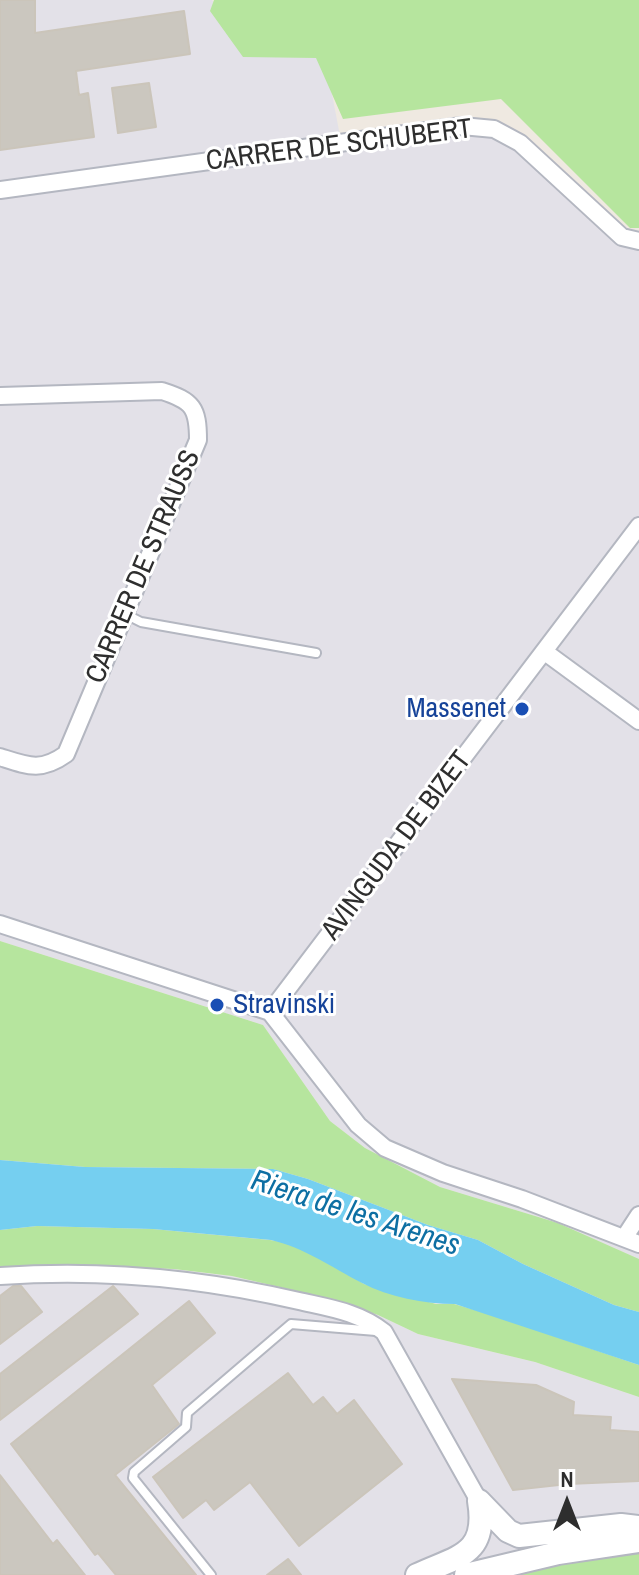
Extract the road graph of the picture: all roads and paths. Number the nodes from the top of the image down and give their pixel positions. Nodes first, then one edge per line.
1 (0, 190) edge
2 (639, 241) edge
3 (0, 396) edge
4 (639, 526) edge
5 (125, 614) junction
6 (545, 652) junction
7 (316, 653) dead end
8 (639, 721) edge
9 (0, 757) edge
10 (0, 924) edge
11 (270, 1012) junction
12 (639, 1215) edge
13 (631, 1241) edge
14 (0, 1276) edge
15 (384, 1332) junction
16 (479, 1501) junction
17 (639, 1527) edge
18 (639, 1541) edge
19 (211, 1575) edge
20 (417, 1575) edge
21 (466, 1575) edge

1 - 2 street, CARRER DE SCHUBERT
3 - 5 street, CARRER DE STRAUSS
4 - 6 street, AVINGUDA DE BIZET
5 - 7 lane
5 - 9 street, CARRER DE STRAUSS
6 - 8 street
6 - 11 street, AVINGUDA DE BIZET
10 - 11 street
11 - 13 street
12 - 13 street
14 - 15 street
15 - 16 street
15 - 19 lane
16 - 17 main road
16 - 20 main road
18 - 21 main road

